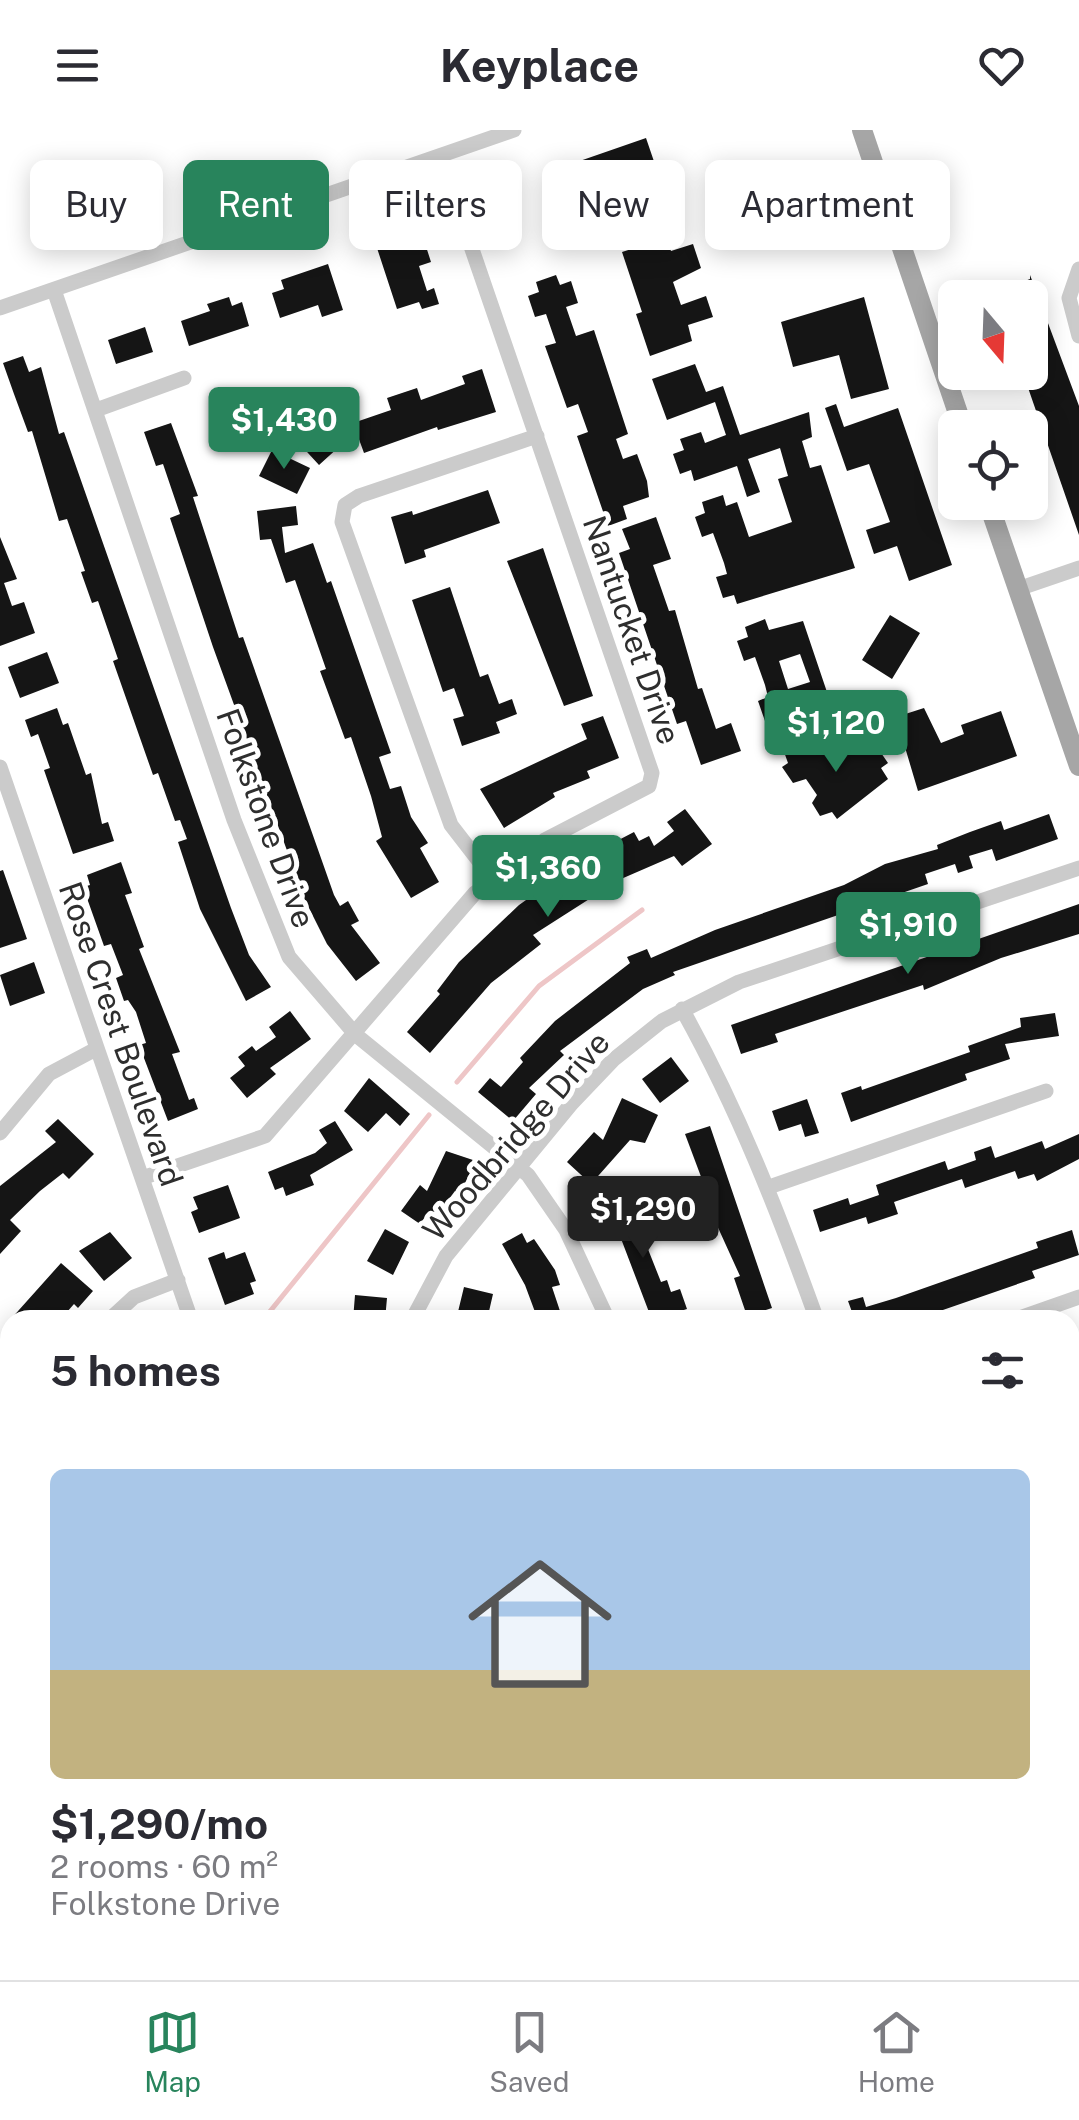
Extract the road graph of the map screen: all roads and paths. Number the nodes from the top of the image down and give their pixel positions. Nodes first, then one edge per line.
1 (514, 130) edge
2 (862, 130) edge
3 (440, 156) junction
4 (1079, 269) edge
5 (54, 290) junction
6 (0, 308) edge
7 (1079, 336) edge
8 (184, 378) dead end
9 (96, 410) junction
10 (957, 410) edge
11 (536, 436) junction
12 (994, 520) edge
13 (1079, 568) edge
14 (1018, 589) junction
15 (1079, 766) edge
16 (0, 767) edge
17 (1079, 868) edge
18 (492, 878) junction
19 (682, 1009) junction
20 (356, 1035) junction
21 (96, 1049) junction
22 (1046, 1091) dead end
23 (0, 1133) edge
24 (520, 1167) junction
25 (142, 1178) junction
26 (769, 1187) junction
27 (178, 1280) junction
28 (1079, 1298) edge
29 (120, 1310) edge
30 (187, 1310) edge
31 (417, 1310) edge
32 (603, 1310) edge
33 (812, 1310) edge
34 (1044, 1310) edge

1 - 3 street
2 - 10 main road
3 - 5 street
3 - 11 street, Nantucket Drive
4 - 7 street
5 - 6 street
5 - 9 street, Folkstone Drive
8 - 9 street
9 - 20 street, Folkstone Drive
11 - 18 street, Nantucket Drive
11 - 18 street
12 - 14 main road
13 - 14 street
14 - 15 main road
16 - 21 street, Rose Crest Boulevard
17 - 19 street, Woodbridge Drive
18 - 20 street, Nantucket Drive
19 - 24 street, Woodbridge Drive
19 - 26 street
20 - 24 street, Folkstone Drive
20 - 25 street, Nantucket Drive
21 - 23 street
21 - 25 street, Rose Crest Boulevard
22 - 26 street
24 - 31 street, Woodbridge Drive
24 - 32 street, Folkstone Drive
25 - 27 street, Rose Crest Boulevard
26 - 33 street
27 - 29 street
27 - 30 street, Rose Crest Boulevard
28 - 34 street

